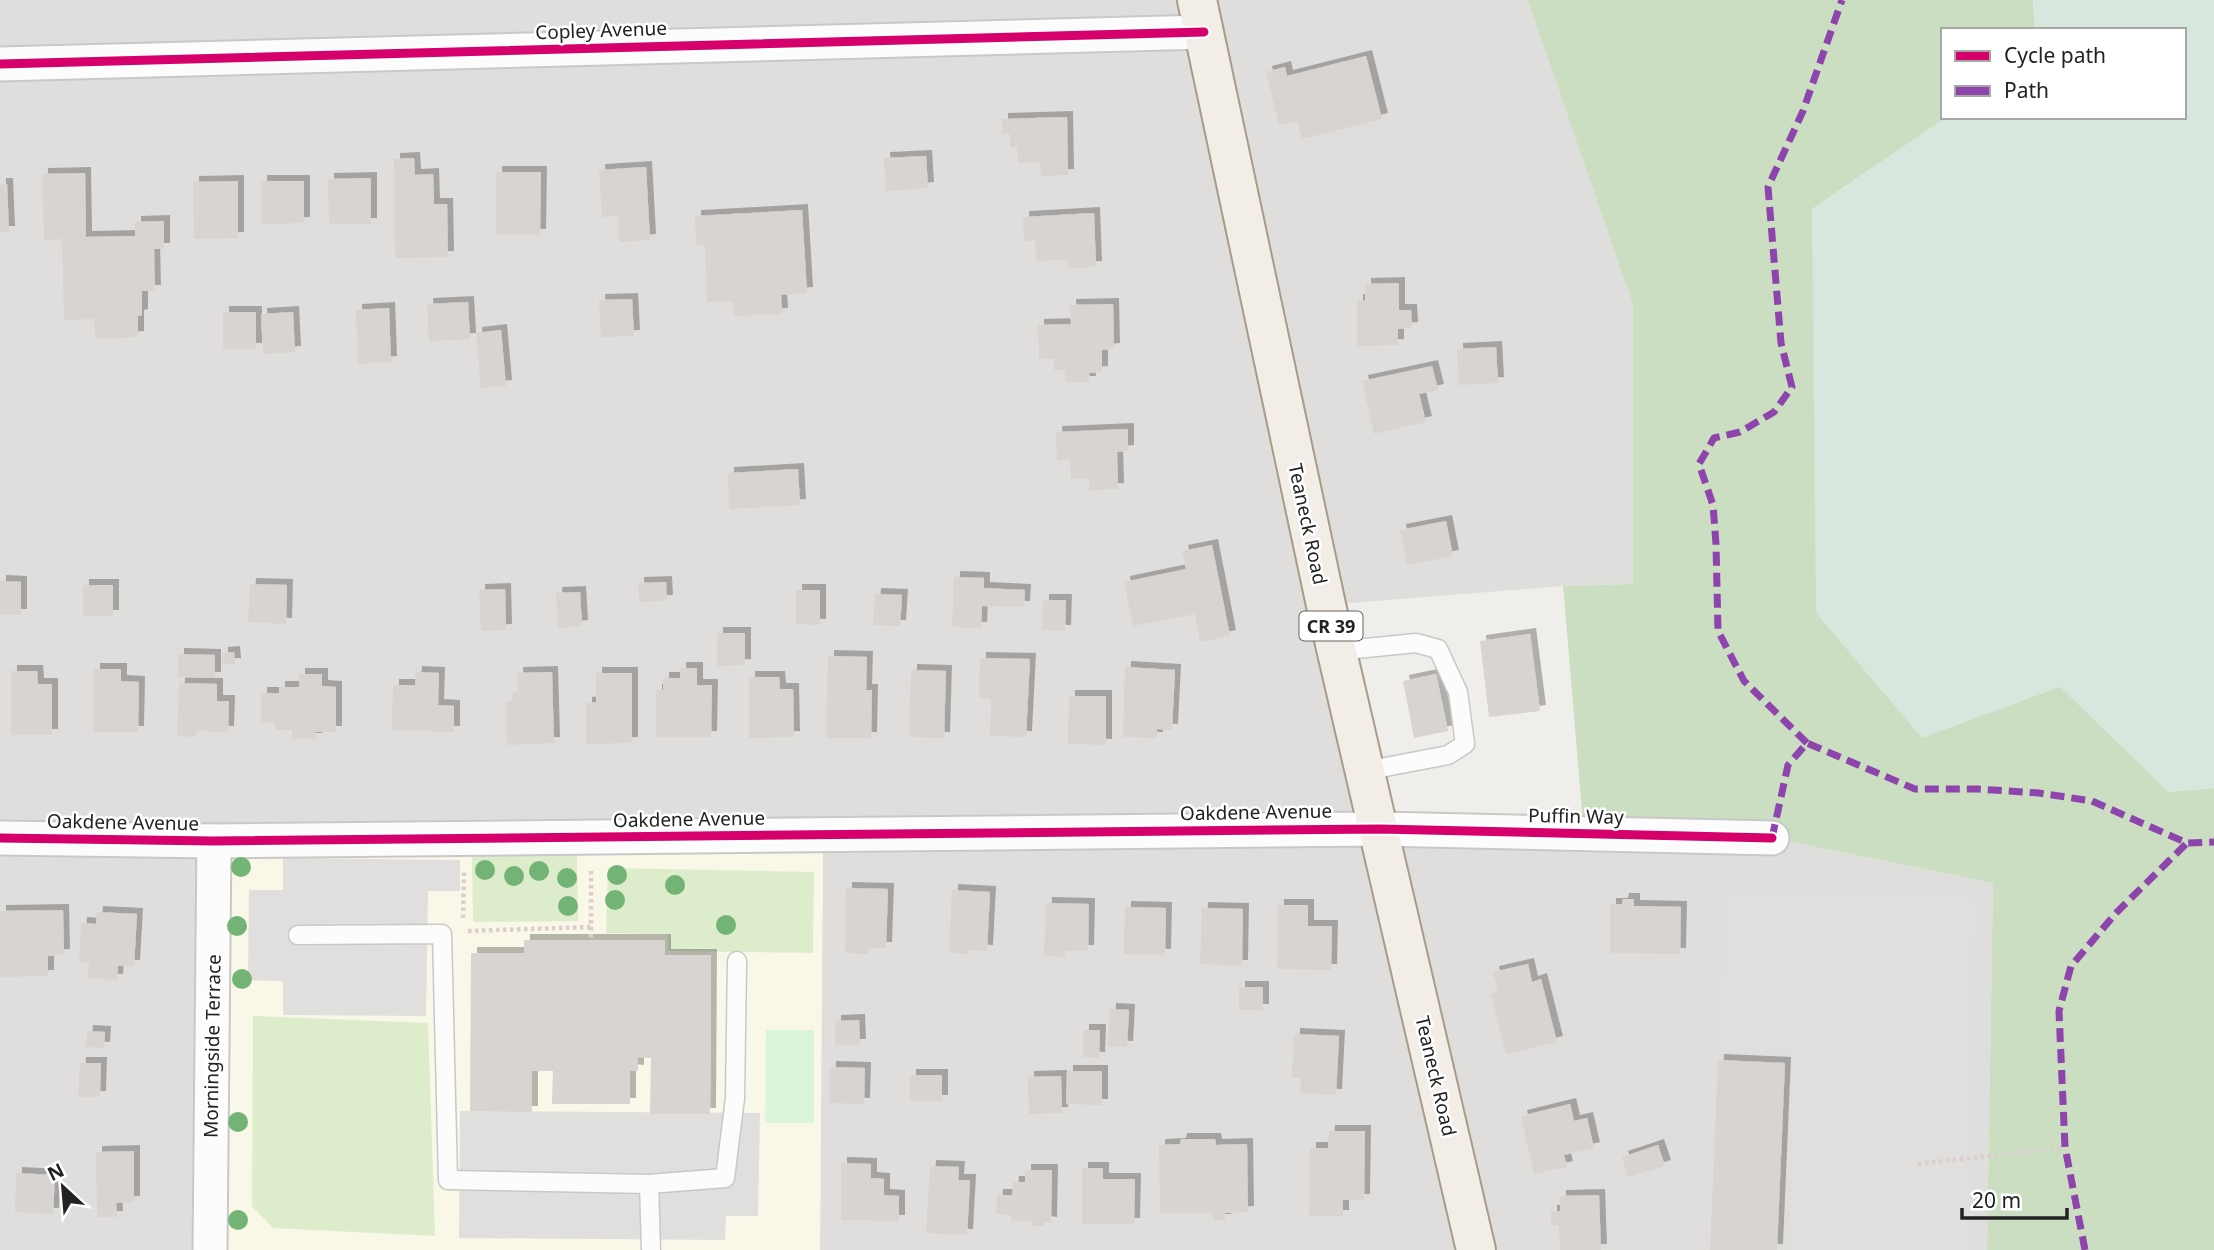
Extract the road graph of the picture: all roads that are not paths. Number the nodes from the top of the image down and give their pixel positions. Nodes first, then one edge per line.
1 (1200, 16) edge
2 (0, 64) edge
3 (1336, 651) junction
4 (1365, 771) junction
5 (1379, 829) junction
6 (0, 838) edge
7 (1772, 838) dead end
8 (214, 841) junction
9 (298, 935) dead end
10 (737, 961) dead end
11 (649, 1184) junction
12 (210, 1250) edge
13 (651, 1250) edge
14 (1476, 1250) edge

1 - 2 street, Copley Avenue
1 - 3 main road, Teaneck Road / CR 39
3 - 4 main road, Teaneck Road / CR 39
3 - 4 lane
4 - 5 main road, Teaneck Road / CR 39
5 - 7 street, Puffin Way
5 - 8 street, Oakdene Avenue
5 - 14 main road, Teaneck Road / CR 39
6 - 8 street, Oakdene Avenue
8 - 12 street, Morningside Terrace
9 - 11 lane
10 - 11 lane
11 - 13 lane

